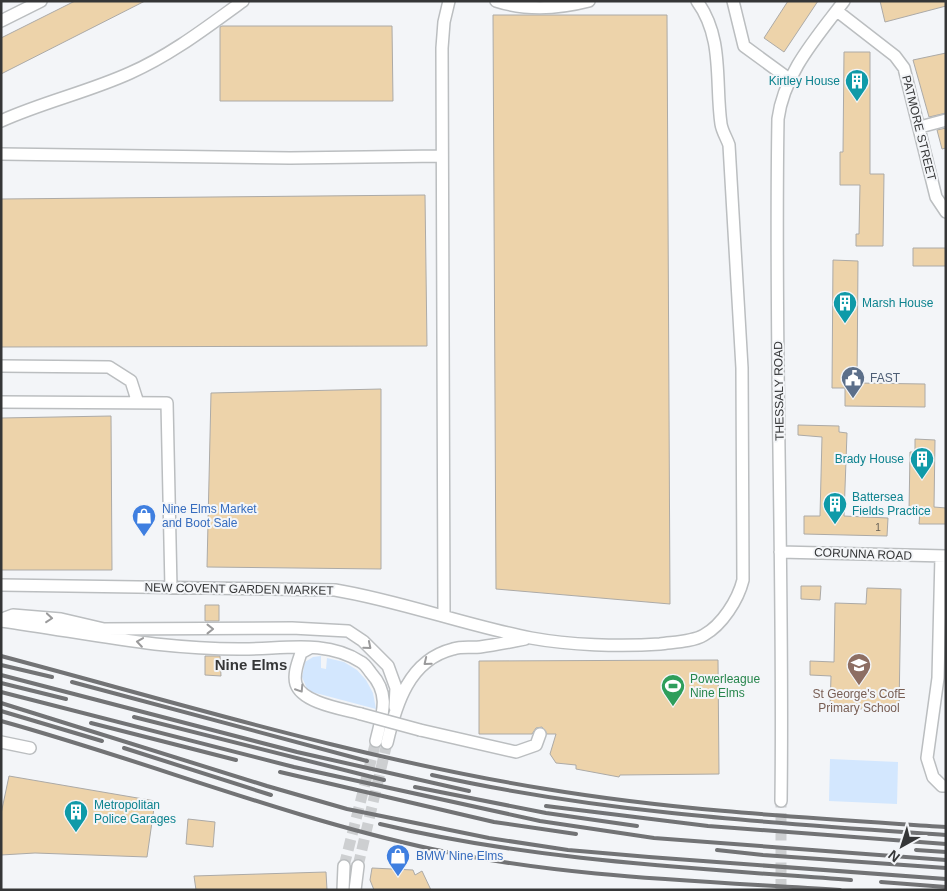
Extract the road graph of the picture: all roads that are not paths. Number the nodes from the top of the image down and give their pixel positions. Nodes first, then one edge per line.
1 (41, 1) edge
2 (243, 1) edge
3 (449, 1) edge
4 (496, 1) edge
5 (590, 1) edge
6 (697, 1) edge
7 (733, 1) edge
8 (844, 1) edge
9 (837, 11) junction
10 (1, 21) edge
11 (789, 79) junction
12 (946, 120) edge
13 (1, 121) edge
14 (920, 127) junction
15 (1, 154) edge
16 (441, 156) junction
17 (946, 212) edge
18 (1, 366) edge
19 (1, 402) edge
20 (138, 403) junction
21 (780, 552) junction
22 (944, 556) edge
23 (1, 585) edge
24 (171, 588) junction
25 (444, 616) junction
26 (1, 620) edge
27 (532, 638) junction
28 (310, 648) junction
29 (395, 707) junction
30 (540, 734) dead end
31 (1, 742) edge
32 (30, 748) dead end
33 (946, 786) edge
34 (781, 801) tunnel mouth
35 (344, 866) tunnel mouth
36 (358, 866) tunnel mouth
37 (343, 890) edge
38 (355, 890) edge

1 - 10 street
2 - 13 street
3 - 16 street
4 - 5 street
6 - 27 street, NEW COVENT GARDEN MARKET
7 - 11 street
8 - 9 street, THESSALY ROAD
9 - 11 street, THESSALY ROAD
9 - 14 street, PATMORE STREET
11 - 21 street, THESSALY ROAD
12 - 14 street
14 - 17 street, PATMORE STREET
15 - 16 street
16 - 25 street
18 - 20 street
19 - 20 street
20 - 24 street
21 - 22 street, CORUNNA ROAD
21 - 34 street, THESSALY ROAD
22 - 33 street
23 - 24 street, NEW COVENT GARDEN MARKET
24 - 25 street, NEW COVENT GARDEN MARKET
25 - 27 street, NEW COVENT GARDEN MARKET
28 -> 26 street
26 -> 29 street
27 -> 29 street, NEW COVENT GARDEN MARKET
28 - 29 street, NEW COVENT GARDEN MARKET
28 -> 30 street, bridge
31 - 32 street
35 - 37 street
36 - 38 street

